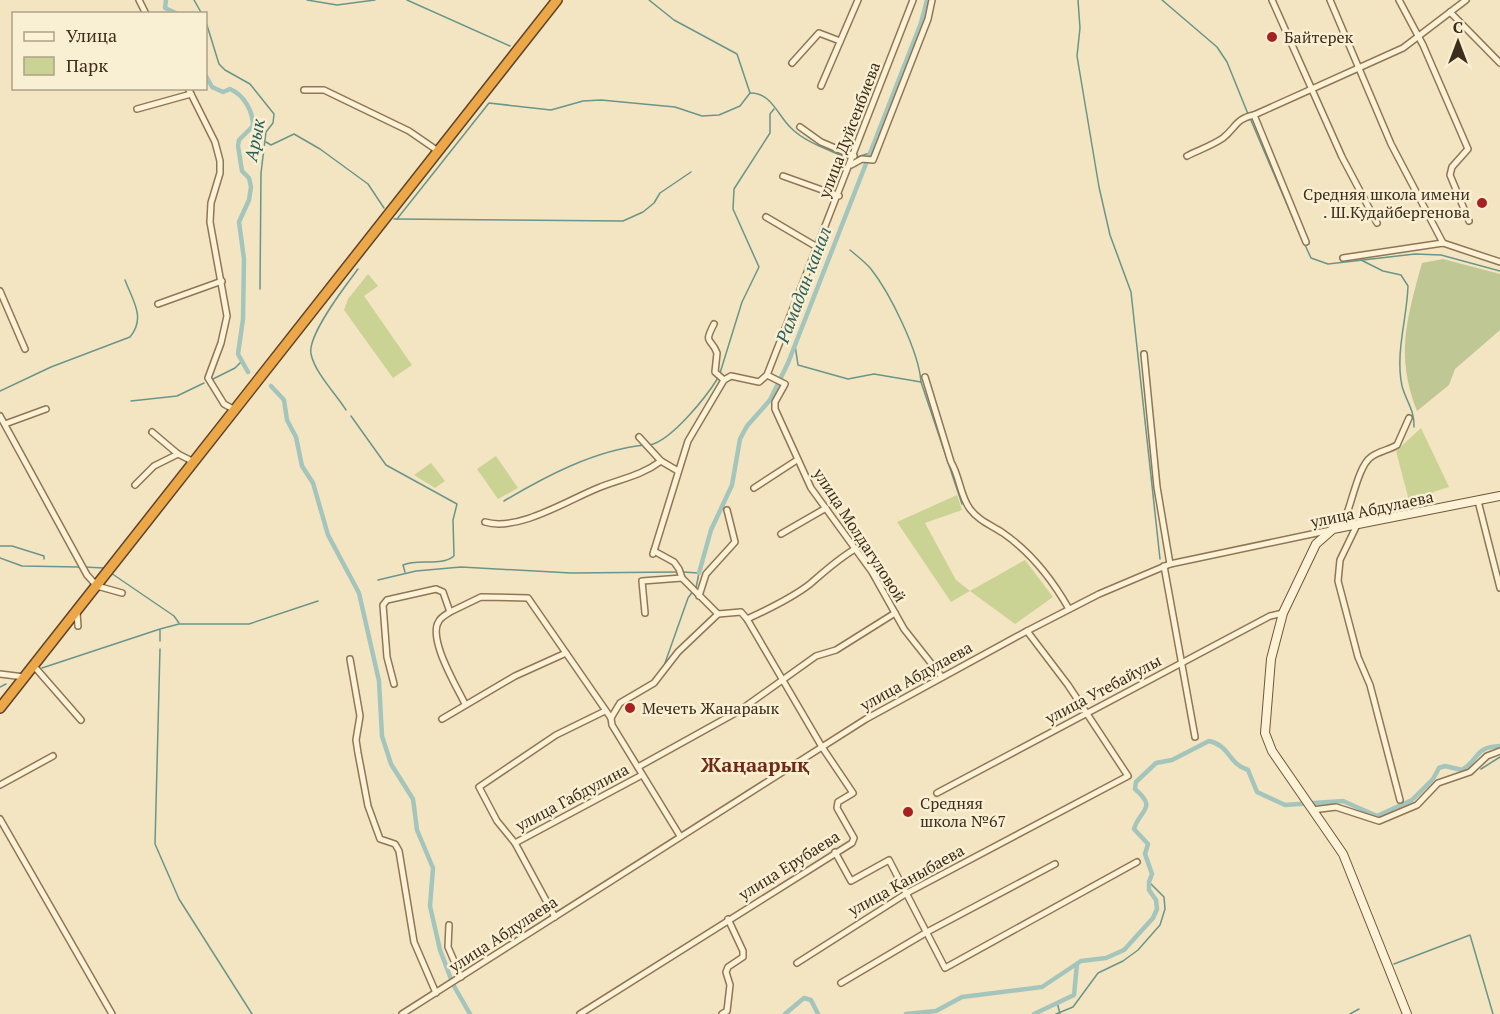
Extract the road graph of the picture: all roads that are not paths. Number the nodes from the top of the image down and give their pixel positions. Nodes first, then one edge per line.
1 (557, 0) edge
2 (858, 0) edge
3 (914, 0) edge
4 (932, 0) edge
5 (1272, 0) edge
6 (1330, 0) edge
7 (1399, 0) edge
8 (1466, 0) edge
9 (1450, 12) junction
10 (1417, 36) junction
11 (840, 41) junction
12 (792, 63) dead end
13 (1500, 63) edge
14 (1359, 68) junction
15 (821, 86) dead end
16 (1311, 89) junction
17 (304, 90) dead end
18 (190, 92) edge
19 (137, 109) dead end
20 (1254, 115) junction
21 (800, 127) dead end
22 (438, 151) junction
23 (854, 156) junction
24 (1187, 156) dead end
25 (851, 165) junction
26 (783, 176) dead end
27 (838, 196) junction
28 (765, 217) dead end
29 (1469, 221) dead end
30 (1377, 223) dead end
31 (1306, 242) dead end
32 (1443, 243) junction
33 (817, 247) junction
34 (1343, 258) dead end
35 (1500, 262) edge
36 (222, 282) junction
37 (0, 291) edge
38 (158, 304) dead end
39 (714, 324) dead end
40 (25, 349) dead end
41 (1144, 354) dead end
42 (767, 375) junction
43 (925, 377) dead end
44 (724, 380) junction
45 (46, 408) dead end
46 (235, 410) junction
47 (0, 416) edge
48 (1409, 418) dead end
49 (5, 424) junction
50 (152, 432) dead end
51 (639, 437) dead end
52 (177, 454) junction
53 (798, 460) junction
54 (661, 461) junction
55 (194, 462) junction
56 (678, 471) junction
57 (135, 485) dead end
58 (754, 488) dead end
59 (1500, 496) edge
60 (1478, 501) junction
61 (826, 508) junction
62 (727, 510) dead end
63 (485, 522) dead end
64 (1357, 525) junction
65 (1337, 528) junction
66 (781, 534) dead end
67 (855, 549) junction
68 (1167, 565) junction
69 (681, 578) junction
70 (1500, 585) edge
71 (97, 586) junction
72 (122, 593) dead end
73 (699, 596) junction
74 (1069, 609) junction
75 (77, 611) junction
76 (450, 612) junction
77 (645, 613) dead end
78 (895, 613) junction
79 (1283, 613) junction
80 (718, 614) junction
81 (747, 619) junction
82 (78, 626) dead end
83 (1027, 631) junction
84 (566, 653) junction
85 (350, 660) dead end
86 (1182, 662) junction
87 (33, 665) junction
88 (0, 674) edge
89 (51, 674) dead end
90 (44, 675) junction
91 (24, 677) junction
92 (942, 677) junction
93 (781, 679) junction
94 (394, 684) dead end
95 (465, 704) junction
96 (0, 708) edge
97 (605, 711) junction
98 (1087, 714) junction
99 (611, 718) junction
100 (442, 719) dead end
101 (81, 720) dead end
102 (1195, 737) dead end
103 (822, 747) junction
104 (1500, 751) edge
105 (53, 756) dead end
106 (638, 767) junction
107 (642, 775) junction
108 (0, 785) edge
109 (937, 793) dead end
110 (1400, 800) dead end
111 (1310, 806) junction
112 (0, 819) edge
113 (680, 836) junction
114 (515, 843) junction
115 (835, 852) junction
116 (1137, 862) dead end
117 (1054, 864) dead end
118 (907, 893) junction
119 (555, 917) junction
120 (728, 919) junction
121 (449, 925) dead end
122 (927, 932) junction
123 (797, 963) dead end
124 (461, 977) junction
125 (841, 983) dead end
126 (436, 993) junction
127 (415, 1008) junction
128 (111, 1014) edge
129 (402, 1014) edge
130 (421, 1014) edge
131 (580, 1014) edge
132 (722, 1014) edge
133 (1407, 1014) edge

1 - 22 highway
2 - 11 street
3 - 23 street, улица Дуйсенбиева
4 - 25 street
5 - 16 street
6 - 14 street
7 - 10 street
8 - 9 street
9 - 10 street
9 - 13 street
10 - 14 street
10 - 29 street
11 - 12 street
11 - 15 street
14 - 16 street
14 - 32 street
16 - 20 street
16 - 30 street
17 - 22 street
18 - 19 street
18 - 36 street
20 - 24 street
20 - 31 street
21 - 23 street
22 - 46 highway
23 - 25 street, улица Дуйсенбиева
25 - 27 street, улица Дуйсенбиева
26 - 27 street
27 - 33 street, улица Дуйсенбиева
28 - 33 street
32 - 34 street
32 - 35 street
33 - 42 street, улица Дуйсенбиева
36 - 38 street
36 - 46 street
37 - 40 street
39 - 44 street
41 - 68 street
42 - 44 street
42 - 53 street, улица Молдагуловой
43 - 74 street
44 - 56 street
45 - 49 street
46 - 55 highway
47 - 49 street
48 - 65 street
49 - 71 street
50 - 52 street
51 - 54 street
52 - 55 street
52 - 57 street
53 - 58 street
53 - 61 street, улица Молдагуловой
54 - 56 street
54 - 63 street
55 - 71 highway
56 - 69 street
59 - 60 main road, улица Абдулаева
60 - 64 main road, улица Абдулаева
60 - 70 street
61 - 66 street
61 - 67 street, улица Молдагуловой
62 - 73 street
64 - 65 main road, улица Абдулаева
64 - 110 street
65 - 68 street, улица Абдулаева
65 - 79 main road
67 - 78 street, улица Молдагуловой
67 - 81 street
68 - 74 street, улица Абдулаева
68 - 86 street
69 - 73 street
69 - 77 street
71 - 72 street
71 - 75 highway
73 - 80 street
74 - 83 street, улица Абдулаева
75 - 82 street
75 - 87 highway
76 - 84 street
76 - 94 street
76 - 95 street
78 - 92 street, улица Молдагуловой
78 - 93 street, улица Габдулина
79 - 86 street, улица Утебайулы
79 - 111 main road
80 - 81 street
80 - 99 street
81 - 93 street, улица Ерубаева
83 - 92 street, улица Абдулаева
83 - 98 street
84 - 95 street
84 - 97 street
85 - 126 street
86 - 98 street, улица Утебайулы
86 - 102 street
87 - 90 street
87 - 91 highway
88 - 91 street
89 - 90 street
90 - 101 street
91 - 96 highway
92 - 103 street, улица Абдулаева
93 - 103 street, улица Ерубаева
93 - 106 street, улица Габдулина
95 - 100 street
97 - 99 street
97 - 114 street
98 - 109 street, улица Утебайулы
98 - 118 street, улица Каныбаева
99 - 106 street
103 - 113 street, улица Абдулаева
103 - 115 street, улица Ерубаева
104 - 111 street
105 - 108 street
106 - 107 street
107 - 113 street
107 - 114 street, улица Габдулина
111 - 133 main road
112 - 128 street
113 - 119 street, улица Абдулаева
114 - 119 street
115 - 118 street
115 - 120 street, улица Ерубаева
116 - 122 street
117 - 122 street
118 - 122 street
118 - 123 street, улица Каныбаева
119 - 124 street, улица Абдулаева
120 - 131 street, улица Ерубаева
120 - 132 street
121 - 124 street
122 - 125 street
124 - 126 street, улица Абдулаева
126 - 127 street, улица Абдулаева
127 - 129 street, улица Абдулаева
127 - 130 street

